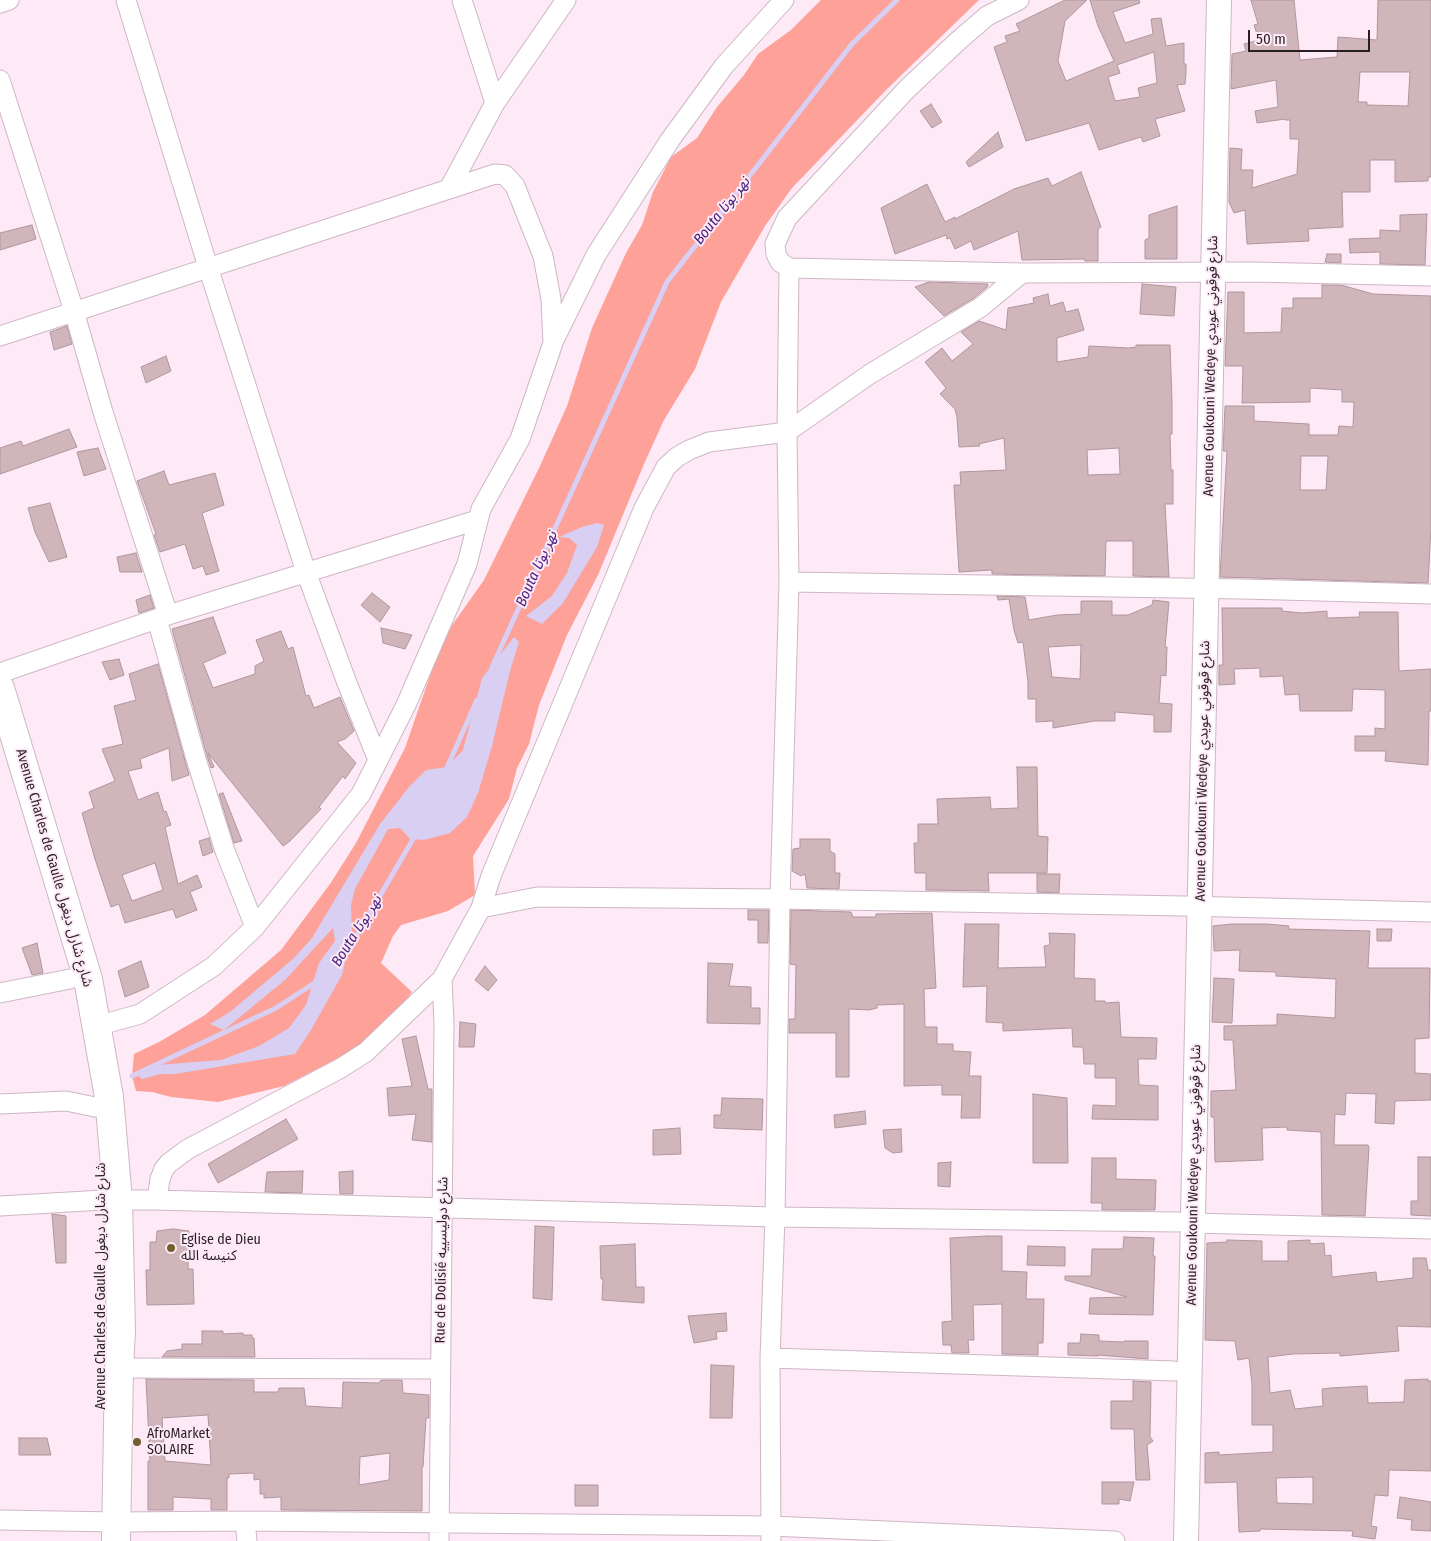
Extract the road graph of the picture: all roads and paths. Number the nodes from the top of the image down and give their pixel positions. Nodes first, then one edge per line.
1 (9, 0) edge
2 (126, 0) edge
3 (462, 0) edge
4 (566, 0) edge
5 (784, 0) edge
6 (1019, 0) edge
7 (1204, 0) edge
8 (1219, 0) edge
9 (0, 3) edge
10 (0, 80) edge
11 (495, 104) junction
12 (449, 189) junction
13 (208, 267) junction
14 (789, 268) junction
15 (1022, 273) junction
16 (1206, 273) junction
17 (1431, 276) edge
18 (74, 311) junction
19 (0, 336) edge
20 (553, 343) junction
21 (787, 432) junction
22 (478, 520) junction
23 (306, 572) junction
24 (789, 582) junction
25 (1199, 588) junction
26 (1431, 594) edge
27 (163, 617) junction
28 (0, 673) edge
29 (0, 688) edge
30 (0, 744) edge
31 (378, 760) junction
32 (780, 899) junction
33 (1192, 906) junction
34 (481, 908) junction
35 (1431, 912) edge
36 (256, 927) junction
37 (70, 979) junction
38 (442, 979) junction
39 (0, 993) edge
40 (95, 1043) junction
41 (99, 1101) junction
42 (0, 1104) edge
43 (110, 1200) junction
44 (157, 1200) junction
45 (0, 1206) edge
46 (443, 1208) junction
47 (775, 1217) junction
48 (1185, 1222) junction
49 (1431, 1229) edge
50 (770, 1358) junction
51 (118, 1368) junction
52 (440, 1369) junction
53 (1174, 1371) junction
54 (0, 1520) edge
55 (246, 1521) junction
56 (108, 1531) edge
57 (439, 1532) edge
58 (771, 1534) edge
59 (247, 1541) edge
60 (1115, 1541) edge
61 (1171, 1541) edge
62 (1186, 1541) edge

1 - 9 street
2 - 13 street
3 - 11 street
4 - 11 street
5 - 20 street
6 - 14 street
7 - 16 street, Avenue Goukouni Wedeye شارع قوقوني عويدي
8 - 16 street, Avenue Goukouni Wedeye شارع قوقوني عويدي
10 - 18 street
11 - 12 street
12 - 13 street
12 - 20 street
13 - 18 street
13 - 23 street
14 - 15 street
14 - 21 street
15 - 16 street
15 - 21 street
16 - 17 street
16 - 25 street, Avenue Goukouni Wedeye شارع قوقوني عويدي
18 - 19 street
18 - 27 street
20 - 22 street
21 - 24 street
21 - 34 street
22 - 23 street
22 - 31 street
23 - 27 street
23 - 31 street
24 - 25 street
24 - 32 street
25 - 26 street
25 - 33 street, Avenue Goukouni Wedeye شارع قوقوني عويدي
27 - 28 street
27 - 36 street
29 - 40 main road, Avenue Charles de Gaulle شارع شارل ديغول
30 - 37 main road, Avenue Charles de Gaulle شارع شارل ديغول
31 - 36 street
32 - 33 street
32 - 34 street
32 - 47 street
33 - 35 street
33 - 48 street, Avenue Goukouni Wedeye شارع قوقوني عويدي
34 - 38 street
36 - 40 street
37 - 39 street
37 - 40 main road, Avenue Charles de Gaulle شارع شارل ديغول
38 - 44 street
38 - 46 street, Rue de Dolisié شارع دوليسييه
40 - 41 main road, Avenue Charles de Gaulle شارع شارل ديغول
41 - 42 street
41 - 43 main road, Avenue Charles de Gaulle شارع شارل ديغول
43 - 44 street
43 - 45 street
43 - 51 main road, Avenue Charles de Gaulle شارع شارل ديغول
43 - 56 main road, Avenue Charles de Gaulle شارع شارل ديغول
44 - 46 street
46 - 47 street
46 - 52 street, Rue de Dolisié شارع دوليسييه
47 - 48 street
47 - 50 street
48 - 49 street
48 - 53 street, Avenue Goukouni Wedeye شارع قوقوني عويدي
48 - 62 street, Avenue Goukouni Wedeye شارع قوقوني عويدي
50 - 53 street
50 - 58 street
51 - 52 street
51 - 56 main road, Avenue Charles de Gaulle شارع شارل ديغول
52 - 57 street, Rue de Dolisié شارع دوليسييه
53 - 61 street, Avenue Goukouni Wedeye شارع قوقوني عويدي
54 - 56 street
55 - 56 street
55 - 57 street
55 - 59 street
57 - 58 street
58 - 60 street

